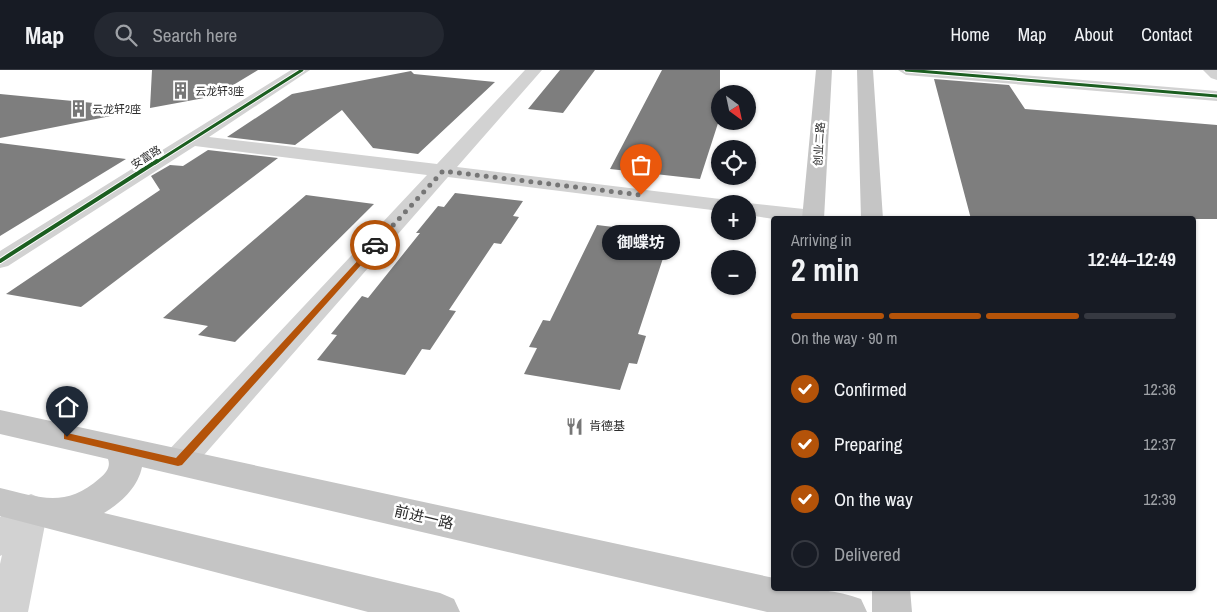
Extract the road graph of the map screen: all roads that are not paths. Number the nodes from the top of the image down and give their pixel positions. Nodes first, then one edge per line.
1 (302, 70) edge
2 (534, 70) edge
3 (824, 70) edge
4 (865, 70) edge
5 (906, 70) edge
6 (1212, 70) edge
7 (1217, 75) edge
8 (1217, 96) edge
9 (192, 140) junction
10 (443, 171) junction
11 (711, 204) edge
12 (756, 210) edge
13 (799, 216) edge
14 (813, 216) edge
15 (872, 216) edge
16 (0, 261) edge
17 (0, 422) edge
18 (118, 448) junction
19 (178, 462) junction
20 (25, 508) edge
21 (0, 540) edge
22 (891, 591) edge
23 (786, 600) edge
24 (8, 612) edge
25 (440, 612) edge
26 (847, 612) edge
27 (892, 612) edge

1 - 9 street, 安富路
2 - 10 street
3 - 14 main road, 创业二路
4 - 15 main road
5 - 8 street
6 - 7 street
9 - 10 street
9 - 16 street, 安富路
10 - 11 street
10 - 19 street
12 - 13 street
17 - 18 main road, 前进一路
18 - 19 main road, 前进一路
18 - 20 main road
19 - 23 main road, 前进一路
20 - 21 street
20 - 24 street
20 - 25 main road
22 - 27 main road
23 - 26 main road, 前进一路

